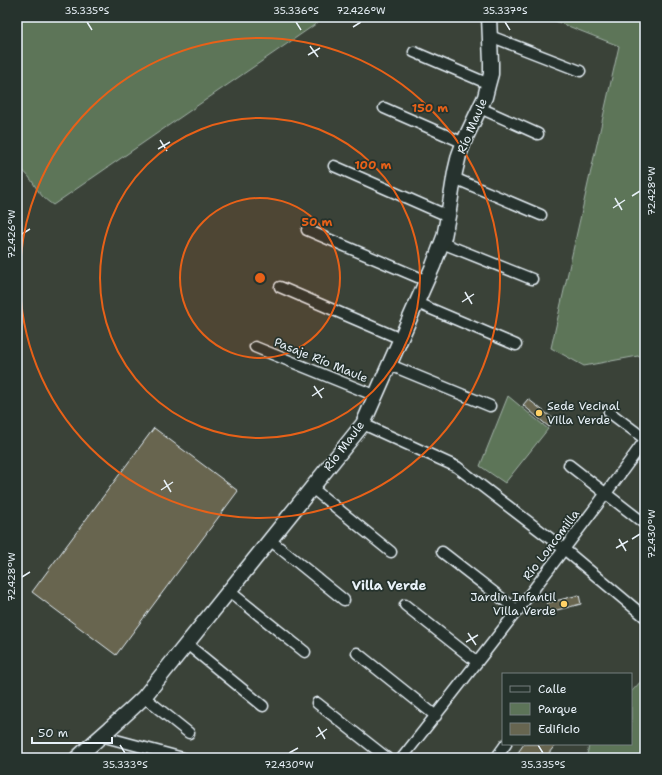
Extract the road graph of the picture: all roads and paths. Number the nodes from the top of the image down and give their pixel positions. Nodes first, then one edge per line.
1 (489, 17) edge
2 (490, 36) junction
3 (414, 52) dead end
4 (580, 71) dead end
5 (489, 84) junction
6 (384, 108) dead end
7 (480, 108) junction
8 (538, 134) dead end
9 (464, 143) junction
10 (334, 166) dead end
11 (454, 178) junction
12 (541, 215) dead end
13 (448, 216) junction
14 (307, 230) dead end
15 (442, 243) junction
16 (532, 279) dead end
17 (427, 281) junction
18 (280, 287) dead end
19 (417, 303) junction
20 (401, 339) junction
21 (516, 345) dead end
22 (256, 347) dead end
23 (390, 365) junction
24 (376, 396) junction
25 (490, 406) dead end
26 (608, 412) dead end
27 (363, 424) junction
28 (645, 440) edge
29 (568, 465) dead end
30 (312, 488) junction
31 (606, 494) junction
32 (645, 524) edge
33 (270, 540) junction
34 (564, 549) junction
35 (391, 552) dead end
36 (442, 552) dead end
37 (229, 591) junction
38 (344, 600) dead end
39 (405, 605) dead end
40 (518, 611) junction
41 (645, 617) edge
42 (187, 644) junction
43 (305, 652) dead end
44 (357, 653) dead end
45 (478, 662) junction
46 (144, 697) junction
47 (318, 703) dead end
48 (263, 706) dead end
49 (436, 716) junction
50 (189, 733) dead end
51 (101, 736) junction
52 (505, 745) edge
53 (77, 758) edge
54 (183, 758) edge
55 (387, 758) edge
56 (402, 758) edge
57 (496, 758) edge

1 - 2 street, Río Maule
2 - 4 street
2 - 5 street, Río Maule
3 - 5 street
5 - 7 street, Río Maule
6 - 9 street
7 - 8 street
7 - 9 street, Río Maule
9 - 11 street, Río Maule
10 - 13 street
11 - 12 street
11 - 13 street, Río Maule
13 - 15 street, Río Maule
14 - 17 street
15 - 16 street
15 - 17 street, Río Maule
17 - 19 street, Río Maule
18 - 20 street
19 - 20 street, Río Maule
19 - 21 street
20 - 23 street, Río Maule
22 - 24 street, Pasaje Río Maule
23 - 24 street, Río Maule
23 - 25 street
24 - 27 street, Río Maule
26 - 28 street
27 - 30 street, Río Maule
27 - 34 street
28 - 31 street, Río Loncomilla
29 - 31 street
30 - 33 street, Río Maule
30 - 35 street
31 - 32 street
31 - 34 street, Río Loncomilla
33 - 37 street, Río Maule
33 - 38 street
34 - 40 street, Río Loncomilla
34 - 41 street
36 - 40 street
37 - 42 street, Río Maule
37 - 43 street
39 - 45 street
40 - 45 street, Río Loncomilla
42 - 46 street, Río Maule
42 - 48 street
44 - 49 street
45 - 49 street, Río Loncomilla
46 - 50 street
46 - 51 street, Río Maule
47 - 55 street
49 - 56 street, Río Loncomilla
51 - 53 street, Río Maule
51 - 54 street
52 - 57 street

